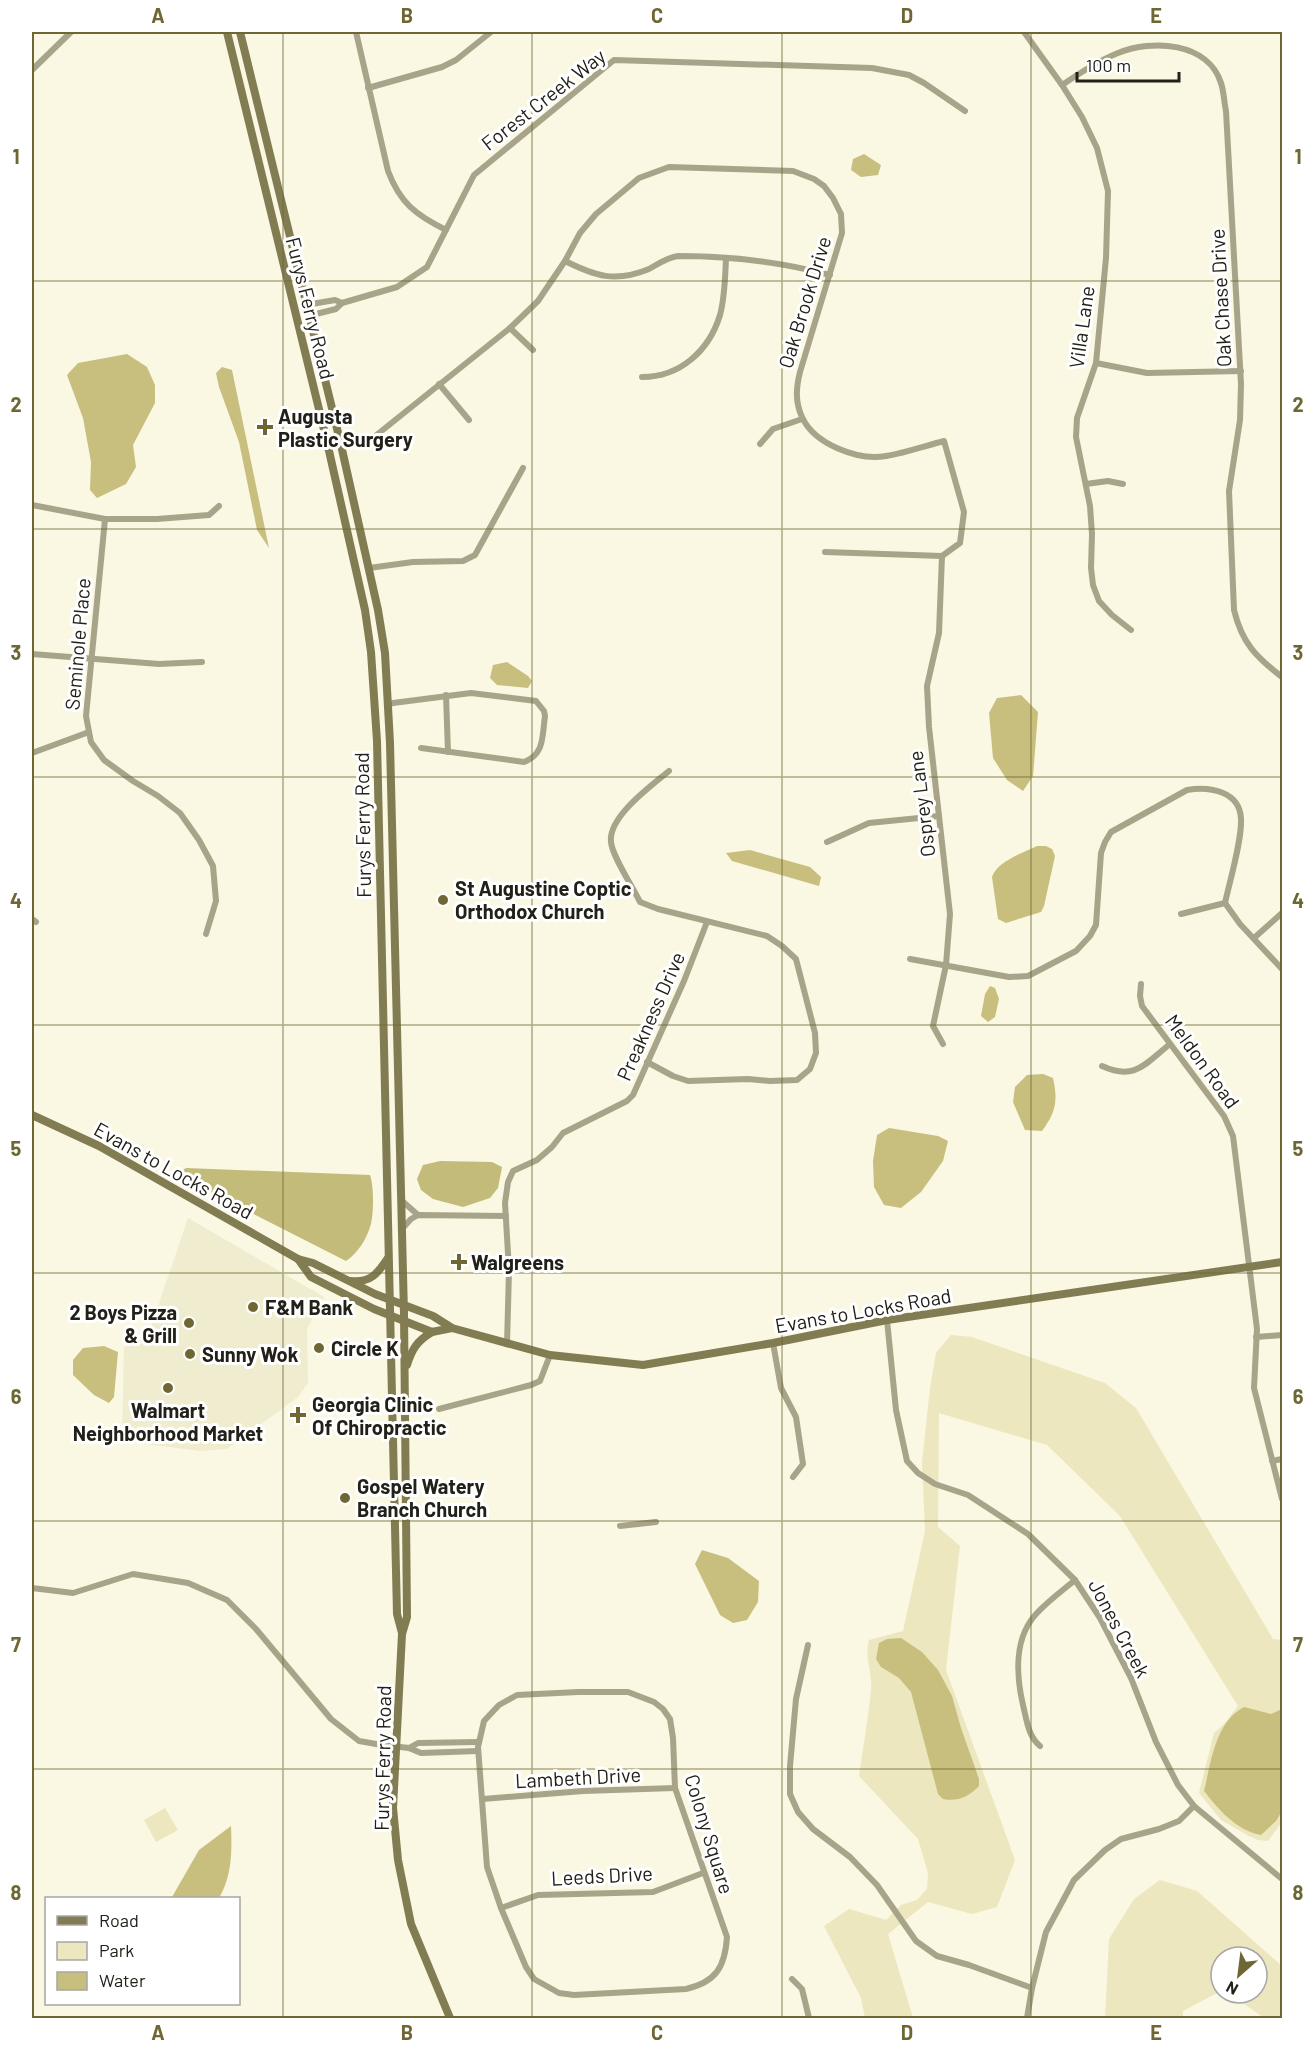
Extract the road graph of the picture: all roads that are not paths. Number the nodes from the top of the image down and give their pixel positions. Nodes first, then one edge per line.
1 (71, 32) edge
2 (227, 32) edge
3 (240, 32) edge
4 (356, 32) edge
5 (491, 32) edge
6 (1024, 32) edge
7 (32, 70) edge
8 (1062, 85) junction
9 (368, 88) junction
10 (965, 111) dead end
11 (446, 230) junction
12 (726, 259) junction
13 (565, 261) junction
14 (830, 275) junction
15 (342, 303) junction
16 (306, 305) junction
17 (308, 316) junction
18 (510, 327) junction
19 (533, 350) dead end
20 (1096, 363) junction
21 (1241, 370) junction
22 (642, 377) dead end
23 (439, 384) junction
24 (802, 419) junction
25 (469, 420) dead end
26 (760, 444) dead end
27 (341, 445) junction
28 (328, 448) junction
29 (523, 468) dead end
30 (1086, 484) junction
31 (1123, 484) dead end
32 (32, 505) edge
33 (219, 506) dead end
34 (105, 519) junction
35 (825, 552) dead end
36 (942, 556) junction
37 (369, 568) junction
38 (1131, 630) dead end
39 (32, 654) edge
40 (91, 659) junction
41 (202, 662) dead end
42 (1282, 677) edge
43 (446, 695) junction
44 (388, 705) junction
45 (89, 732) junction
46 (421, 748) dead end
47 (448, 752) junction
48 (32, 753) edge
49 (669, 771) dead end
50 (939, 816) junction
51 (827, 843) dead end
52 (1225, 903) junction
53 (1282, 912) edge
54 (1181, 914) dead end
55 (707, 922) junction
56 (206, 934) dead end
57 (1254, 938) junction
58 (910, 959) dead end
59 (946, 965) junction
60 (1282, 969) edge
61 (1141, 984) dead end
62 (943, 1044) dead end
63 (1170, 1044) junction
64 (647, 1062) junction
65 (1102, 1066) dead end
66 (32, 1115) edge
67 (400, 1199) junction
68 (418, 1215) junction
69 (506, 1216) junction
70 (401, 1230) junction
71 (388, 1258) junction
72 (298, 1259) junction
73 (1282, 1262) edge
74 (1248, 1267) junction
75 (346, 1280) junction
76 (389, 1299) junction
77 (404, 1305) junction
78 (389, 1315) junction
79 (887, 1320) junction
80 (404, 1321) junction
81 (452, 1328) junction
82 (432, 1332) junction
83 (1282, 1335) edge
84 (1256, 1337) junction
85 (773, 1343) junction
86 (507, 1344) junction
87 (550, 1355) junction
88 (405, 1374) junction
89 (439, 1409) dead end
90 (1282, 1459) edge
91 (1272, 1461) junction
92 (793, 1477) dead end
93 (1282, 1498) edge
94 (656, 1521) dead end
95 (620, 1526) dead end
96 (1076, 1580) junction
97 (32, 1588) edge
98 (402, 1634) junction
99 (808, 1645) dead end
100 (479, 1742) junction
101 (1041, 1746) dead end
102 (397, 1747) junction
103 (409, 1748) junction
104 (478, 1751) junction
105 (675, 1788) junction
106 (483, 1798) junction
107 (1194, 1806) junction
108 (703, 1873) junction
109 (1282, 1879) edge
110 (501, 1908) junction
111 (792, 1979) dead end
112 (1032, 1988) junction
113 (450, 2019) edge
114 (809, 2019) edge
115 (1027, 2019) edge

1 - 7 street
2 - 28 main road, Furys Ferry Road
3 - 16 main road, Furys Ferry Road
4 - 9 street
5 - 9 street
6 - 8 street, Villa Lane
8 - 20 street, Villa Lane
8 - 21 street, Oak Chase Drive
9 - 11 street
10 - 11 street, Forest Creek Way
11 - 15 street, Forest Creek Way
12 - 13 street
12 - 14 street
12 - 22 street
13 - 14 street, Oak Brook Drive
13 - 18 street, Oak Brook Drive
14 - 24 street, Oak Brook Drive
15 - 16 street, Forest Creek Way
15 - 17 street, Forest Creek Way
16 - 17 main road, Furys Ferry Road
17 - 27 main road, Furys Ferry Road
18 - 19 street
18 - 23 street, Oak Brook Drive
20 - 21 street
20 - 30 street, Villa Lane
21 - 42 street, Oak Chase Drive
23 - 25 street
23 - 27 street, Oak Brook Drive
24 - 26 street
24 - 36 street
27 - 28 street, Oak Brook Drive
27 - 37 main road, Furys Ferry Road
28 - 71 main road, Furys Ferry Road
29 - 37 street
30 - 31 street
30 - 38 street, Villa Lane
32 - 34 street
33 - 34 street
34 - 40 street, Seminole Place
35 - 36 street
36 - 50 street, Osprey Lane
37 - 44 main road, Furys Ferry Road
39 - 40 street
40 - 41 street
40 - 45 street, Seminole Place
43 - 44 street
43 - 47 street
43 - 47 street
44 - 67 main road, Furys Ferry Road
45 - 48 street
45 - 56 street, Seminole Place
46 - 47 street
49 - 55 street
50 - 51 street
50 - 59 street, Osprey Lane
52 - 54 street
52 - 57 street
52 - 59 street
53 - 57 street
55 - 64 street, Preakness Drive
55 - 64 street
57 - 60 street
58 - 59 street
59 - 62 street, Osprey Lane
61 - 63 street, Meldon Road
63 - 65 street
63 - 74 street, Meldon Road
64 - 69 street, Preakness Drive
66 - 72 main road, Evans to Locks Road
67 - 68 street
67 - 70 main road, Furys Ferry Road
68 - 69 street
68 - 70 street
69 - 86 street, Preakness Drive
70 - 77 main road, Furys Ferry Road
71 - 75 main road
71 - 76 main road, Furys Ferry Road
72 - 75 main road, Evans to Locks Road
72 - 78 main road, Evans to Locks Road
73 - 74 main road, Evans to Locks Road
74 - 79 main road, Evans to Locks Road
74 - 84 street, Meldon Road
75 - 76 main road, Evans to Locks Road
76 - 77 main road, Evans to Locks Road
76 - 78 main road, Furys Ferry Road
77 - 80 main road, Furys Ferry Road
77 - 81 main road, Evans to Locks Road
78 - 80 main road, Evans to Locks Road
78 - 98 main road, Furys Ferry Road
79 - 85 main road, Evans to Locks Road
79 - 96 street, Jones Creek
80 - 82 main road, Evans to Locks Road
80 - 88 main road, Furys Ferry Road
81 - 82 main road, Evans to Locks Road
81 - 86 main road, Evans to Locks Road
82 - 88 main road
83 - 84 street
84 - 91 street, Meldon Road
85 - 87 main road, Evans to Locks Road
85 - 92 street
86 - 87 main road, Evans to Locks Road
87 - 89 street
88 - 98 main road, Furys Ferry Road
90 - 91 street
91 - 93 street, Meldon Road
94 - 95 street
96 - 101 street
96 - 107 street, Jones Creek
97 - 102 street
98 - 102 main road, Furys Ferry Road
99 - 112 street
100 - 103 street
100 - 104 street, Colony Square
100 - 105 street, Colony Square
102 - 103 street
102 - 113 main road, Furys Ferry Road
103 - 104 street
104 - 106 street, Colony Square
105 - 106 street, Lambeth Drive
105 - 108 street, Colony Square
106 - 110 street, Colony Square
107 - 109 street, Jones Creek
107 - 112 street
108 - 110 street, Leeds Drive
108 - 110 street, Colony Square
111 - 114 street
112 - 115 street

